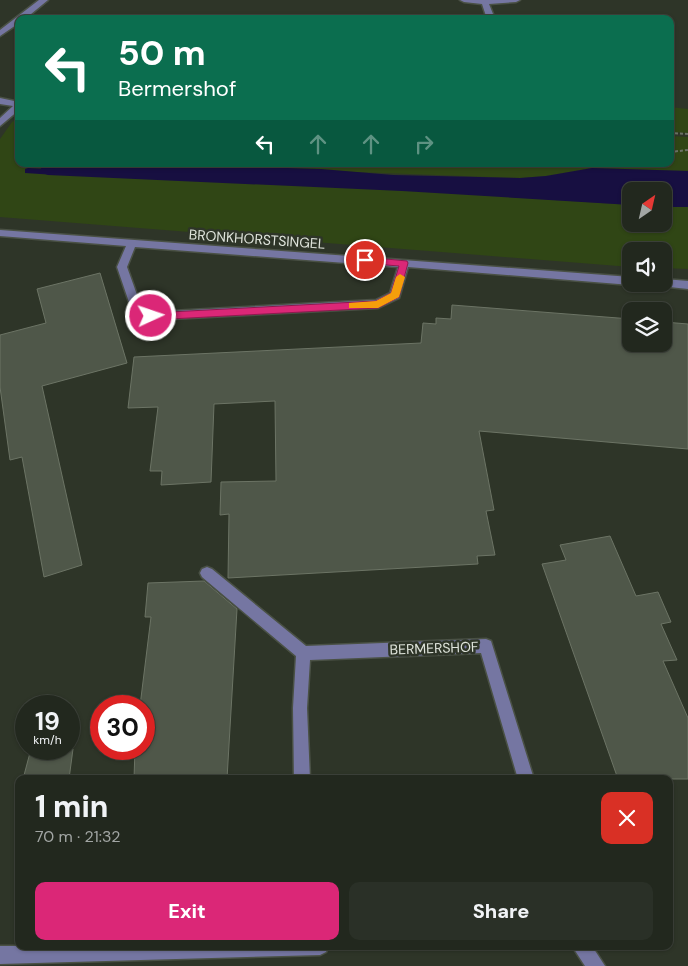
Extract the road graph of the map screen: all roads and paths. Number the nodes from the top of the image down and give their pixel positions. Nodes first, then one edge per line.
1 (44, 0) edge
2 (464, 0) edge
3 (516, 0) edge
4 (485, 2) junction
5 (24, 15) edge
6 (490, 15) edge
7 (15, 22) edge
8 (0, 34) edge
9 (0, 101) edge
10 (15, 104) edge
11 (15, 109) edge
12 (0, 123) edge
13 (674, 133) edge
14 (688, 134) edge
15 (688, 150) edge
16 (674, 152) edge
17 (0, 233) edge
18 (132, 243) junction
19 (404, 263) junction
20 (622, 279) edge
21 (672, 284) edge
22 (688, 285) edge
23 (207, 574) dead end
24 (303, 653) junction
25 (302, 775) edge
26 (525, 775) edge
27 (169, 950) edge
28 (584, 950) edge
29 (0, 955) edge
30 (596, 966) edge

1 - 5 street
2 - 4 street
3 - 4 street
4 - 6 street
7 - 8 street
9 - 10 street
11 - 12 street
13 - 14 path
15 - 16 path
17 - 18 street, BRONKHORSTSINGEL
18 - 19 street, BRONKHORSTSINGEL
18 - 19 street
19 - 20 street, BRONKHORSTSINGEL
21 - 22 street
23 - 24 street
24 - 25 street
24 - 26 street, BERMERSHOF
27 - 29 street
28 - 30 street

